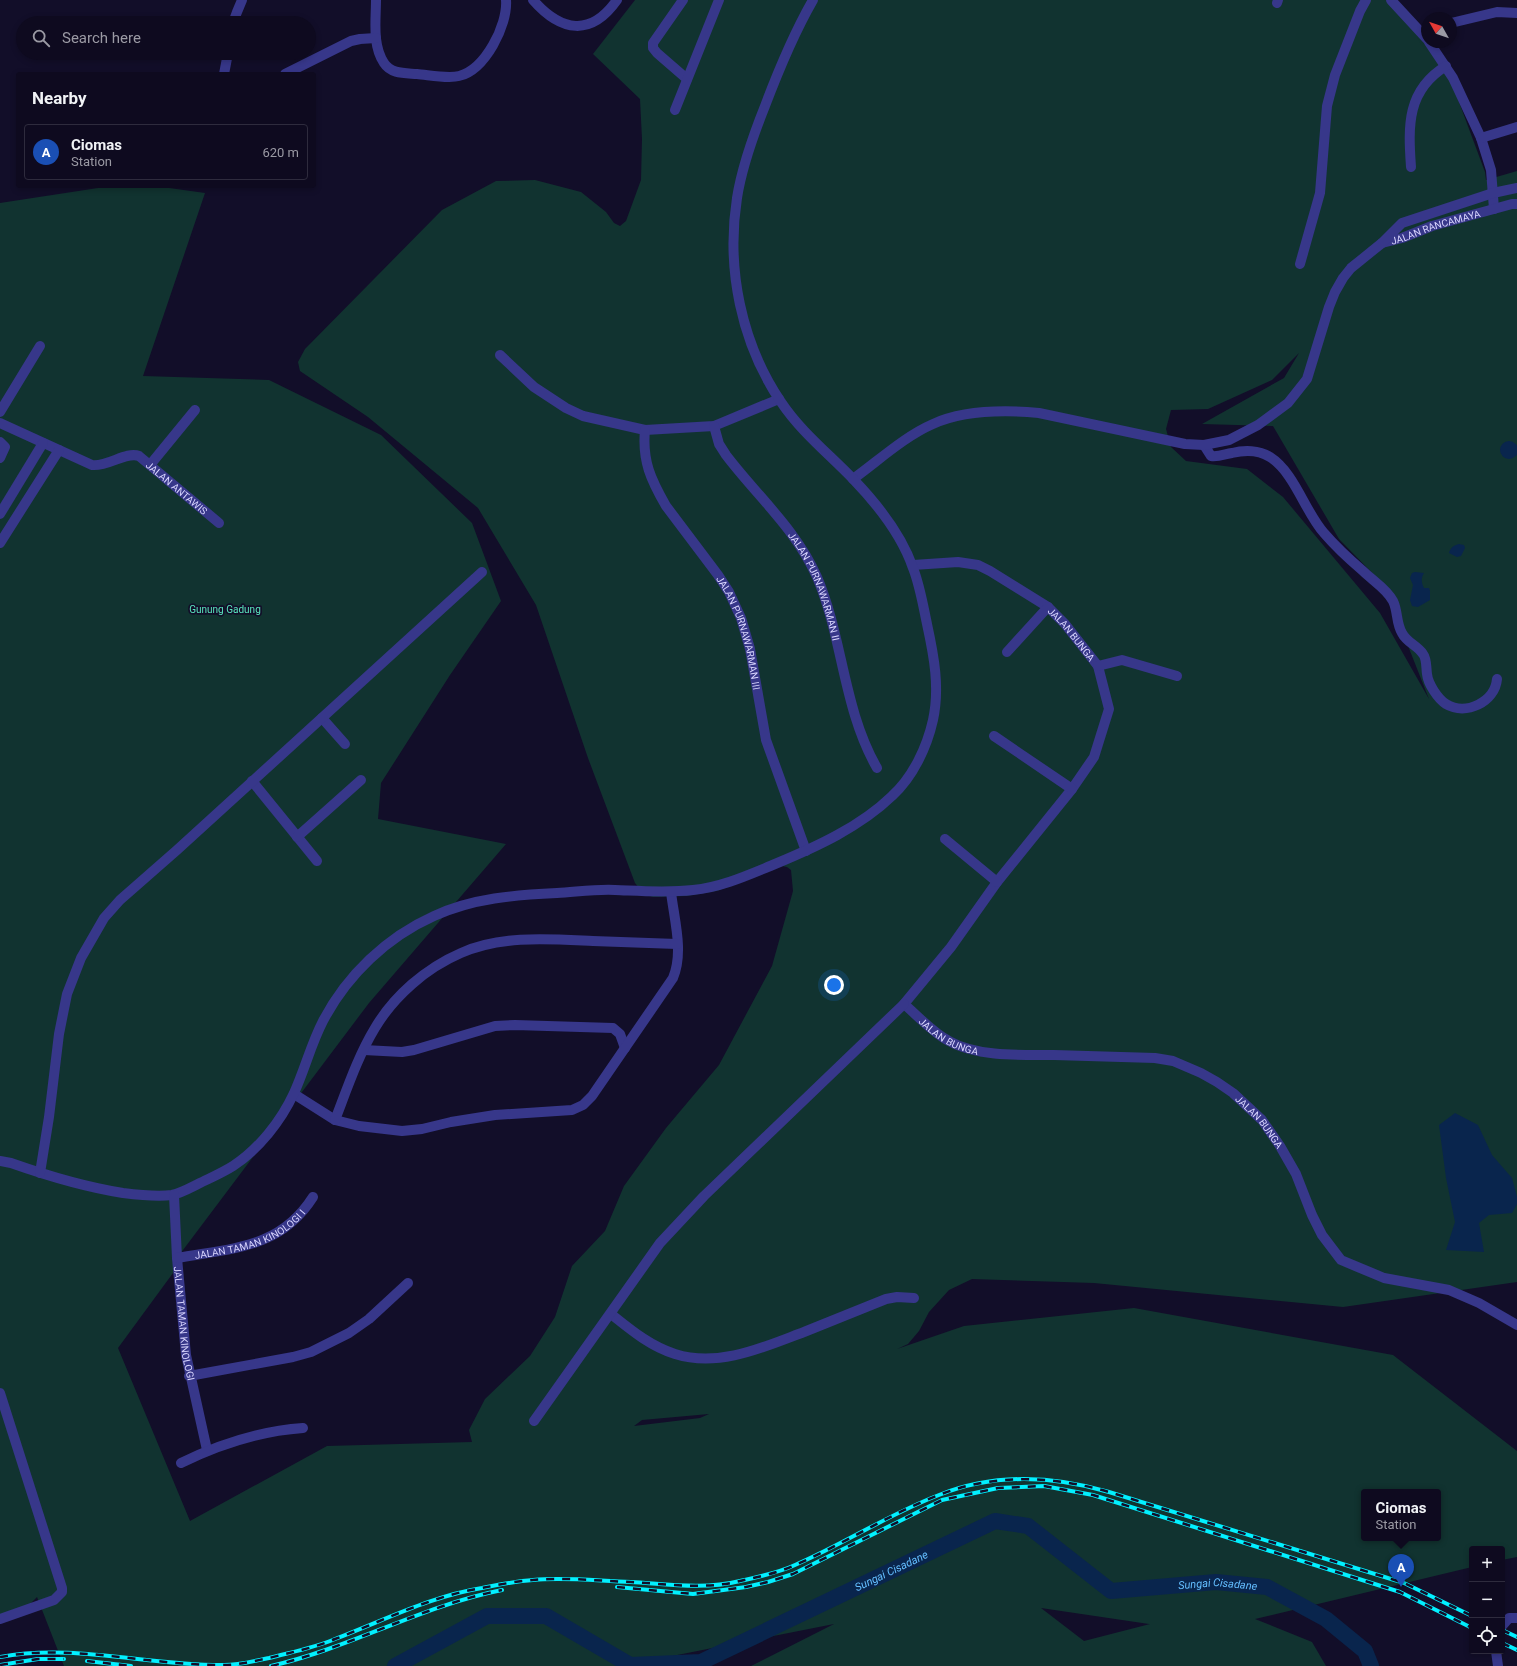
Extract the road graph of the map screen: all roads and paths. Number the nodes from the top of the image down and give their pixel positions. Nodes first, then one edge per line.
1 (242, 0) edge
2 (376, 0) edge
3 (506, 0) edge
4 (534, 0) edge
5 (617, 0) edge
6 (683, 0) edge
7 (719, 0) edge
8 (813, 0) edge
9 (1366, 0) edge
10 (1390, 0) edge
11 (1517, 13) edge
12 (236, 16) edge
13 (1457, 22) edge
14 (1421, 32) edge
15 (376, 38) junction
16 (1433, 48) edge
17 (316, 59) edge
18 (227, 60) edge
19 (314, 60) edge
20 (1446, 66) junction
21 (224, 72) edge
22 (290, 72) edge
23 (687, 79) junction
24 (675, 110) dead end
25 (1517, 127) edge
26 (1481, 138) junction
27 (1411, 167) dead end
28 (1517, 188) edge
29 (1493, 193) junction
30 (1517, 204) edge
31 (1494, 209) junction
32 (1382, 243) junction
33 (1300, 264) dead end
34 (40, 346) dead end
35 (500, 355) dead end
36 (779, 399) junction
37 (195, 410) dead end
38 (0, 412) edge
39 (0, 423) edge
40 (714, 426) junction
41 (645, 430) junction
42 (0, 442) edge
43 (43, 443) junction
44 (1204, 445) junction
45 (59, 450) junction
46 (0, 458) edge
47 (150, 464) junction
48 (853, 479) junction
49 (0, 514) edge
50 (219, 523) dead end
51 (0, 543) edge
52 (913, 565) junction
53 (482, 572) dead end
54 (1048, 607) junction
55 (1007, 652) dead end
56 (1098, 666) junction
57 (1177, 676) dead end
58 (1497, 679) dead end
59 (322, 718) junction
60 (994, 736) dead end
61 (346, 744) dead end
62 (877, 768) dead end
63 (361, 780) dead end
64 (252, 781) junction
65 (1072, 789) junction
66 (297, 837) junction
67 (945, 839) dead end
68 (806, 851) junction
69 (317, 861) dead end
70 (997, 882) junction
71 (671, 892) junction
72 (678, 944) junction
73 (904, 1004) junction
74 (625, 1048) junction
75 (364, 1050) junction
76 (294, 1094) junction
77 (335, 1120) junction
78 (0, 1162) edge
79 (40, 1173) junction
80 (174, 1195) junction
81 (313, 1197) dead end
82 (177, 1258) junction
83 (408, 1283) dead end
84 (914, 1298) dead end
85 (611, 1314) junction
86 (1517, 1325) edge
87 (189, 1376) junction
88 (0, 1393) edge
89 (534, 1421) dead end
90 (303, 1428) dead end
91 (207, 1450) junction
92 (181, 1463) dead end
93 (1517, 1618) edge
94 (0, 1619) edge
95 (1505, 1623) edge
96 (1496, 1654) edge
97 (1498, 1666) edge

1 - 12 street
2 - 15 street
3 - 15 street
4 - 5 street
6 - 23 street
7 - 23 street
8 - 36 street
9 - 33 street
10 - 14 street
11 - 13 street
15 - 17 street
16 - 20 street
18 - 21 street
19 - 22 street
20 - 26 street
20 - 27 street
23 - 24 street
25 - 26 street
26 - 29 street
28 - 29 street, JALAN RANCAMAYA
29 - 31 street
29 - 32 street, JALAN RANCAMAYA
30 - 31 street, JALAN RANCAMAYA
31 - 32 street, JALAN RANCAMAYA
32 - 44 street
34 - 38 street
35 - 41 street
36 - 40 street
36 - 48 street
37 - 47 street
39 - 43 street, JALAN ANTAWIS
40 - 41 street
40 - 62 street, JALAN PURNAWARMAN II
41 - 68 street, JALAN PURNAWARMAN III
42 - 46 street
43 - 45 street, JALAN ANTAWIS
43 - 49 street
44 - 48 street
44 - 58 street
45 - 47 street, JALAN ANTAWIS
45 - 51 street
47 - 50 street, JALAN ANTAWIS
48 - 52 street
52 - 54 street, JALAN BUNGA
52 - 68 street
53 - 59 street
54 - 55 street
54 - 56 street, JALAN BUNGA
56 - 57 street
56 - 65 street, JALAN BUNGA
59 - 61 street
59 - 64 street
60 - 65 street
63 - 66 street
64 - 66 street
64 - 79 street
65 - 70 street, JALAN BUNGA
66 - 69 street
67 - 70 street
68 - 71 street
70 - 73 street, JALAN BUNGA
71 - 72 street
71 - 76 street
72 - 74 street
72 - 75 street
73 - 85 street
73 - 86 street, JALAN BUNGA
74 - 75 street
74 - 77 street
75 - 77 street
76 - 77 street
76 - 80 street
78 - 79 street
79 - 80 street
80 - 82 street, JALAN TAMAN KINOLOGI
81 - 82 street, JALAN TAMAN KINOLOGI I
82 - 87 street, JALAN TAMAN KINOLOGI
83 - 87 street
84 - 85 street
85 - 89 street
87 - 91 street, JALAN TAMAN KINOLOGI
88 - 94 street
90 - 91 street
91 - 92 street
93 - 95 street
96 - 97 street

